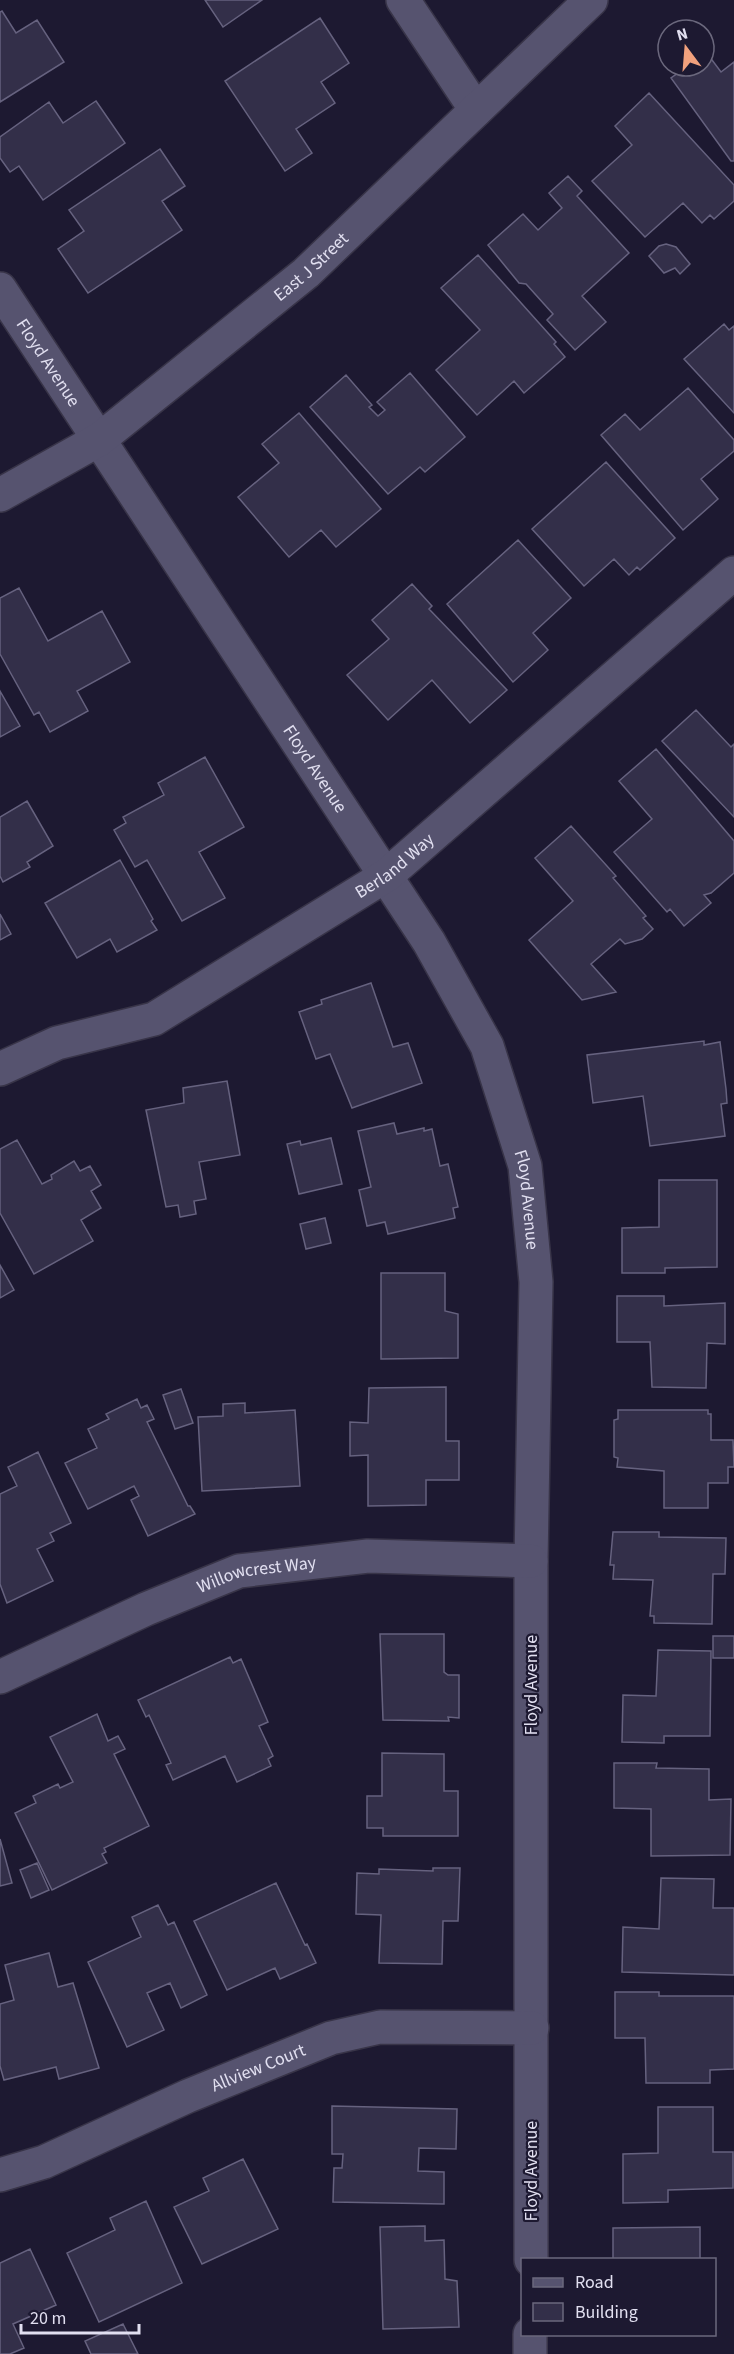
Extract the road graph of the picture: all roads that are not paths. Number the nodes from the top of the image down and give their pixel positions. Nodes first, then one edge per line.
1 (403, 0) edge
2 (591, 0) edge
3 (476, 110) junction
4 (0, 289) edge
5 (100, 439) junction
6 (0, 495) edge
7 (734, 573) edge
8 (387, 875) junction
9 (0, 1069) edge
10 (531, 1561) junction
11 (0, 1677) edge
12 (532, 2028) junction
13 (0, 2175) edge
14 (531, 2258) edge
15 (530, 2336) edge
16 (530, 2354) edge

1 - 3 street
2 - 3 street, East J Street
3 - 5 street, East J Street
4 - 5 street, Floyd Avenue
5 - 6 street, East J Street
5 - 8 street, Floyd Avenue
7 - 8 street, Berland Way
8 - 9 street, Berland Way
8 - 10 street, Floyd Avenue
10 - 11 street, Willowcrest Way
10 - 12 street, Floyd Avenue
12 - 13 street, Allview Court
12 - 14 street, Floyd Avenue
15 - 16 street

